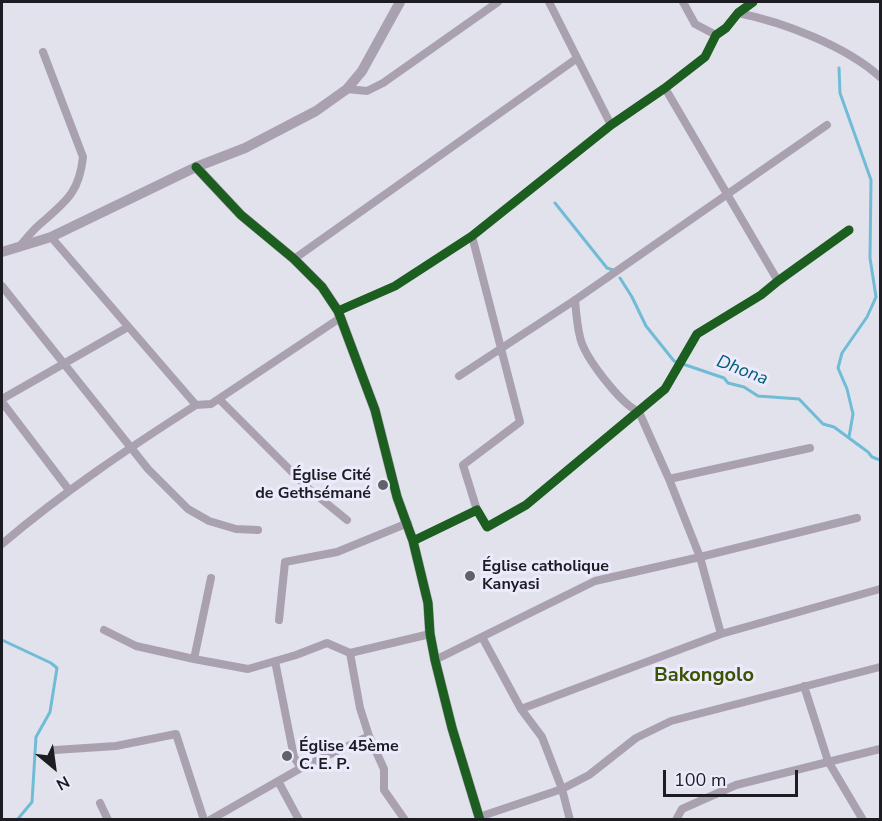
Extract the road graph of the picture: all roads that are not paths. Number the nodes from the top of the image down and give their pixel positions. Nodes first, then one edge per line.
1 (400, 2) edge
2 (498, 2) edge
3 (549, 2) edge
4 (683, 2) edge
5 (753, 2) edge
6 (738, 13) junction
7 (716, 35) junction
8 (43, 52) dead end
9 (576, 59) junction
10 (880, 76) edge
11 (665, 88) junction
12 (347, 89) junction
13 (611, 125) junction
14 (827, 125) dead end
15 (196, 166) junction
16 (727, 193) junction
17 (849, 230) dead end
18 (472, 236) junction
19 (51, 237) junction
20 (20, 246) junction
21 (2, 252) edge
22 (294, 259) junction
23 (778, 281) junction
24 (2, 286) edge
25 (575, 300) junction
26 (339, 315) junction
27 (128, 327) junction
28 (500, 348) junction
29 (63, 363) junction
30 (459, 376) dead end
31 (219, 399) junction
32 (2, 401) edge
33 (196, 405) junction
34 (639, 412) junction
35 (131, 446) junction
36 (810, 448) dead end
37 (669, 479) junction
38 (69, 490) junction
39 (477, 510) junction
40 (857, 518) dead end
41 (347, 520) dead end
42 (408, 523) junction
43 (258, 530) dead end
44 (413, 541) junction
45 (2, 544) edge
46 (700, 557) junction
47 (211, 578) dead end
48 (880, 590) edge
49 (279, 620) dead end
50 (104, 630) dead end
51 (430, 634) junction
52 (721, 634) junction
53 (483, 637) junction
54 (350, 653) junction
55 (194, 659) junction
56 (435, 660) junction
57 (275, 661) junction
58 (880, 667) edge
59 (804, 686) junction
60 (521, 709) junction
61 (369, 736) junction
62 (880, 749) edge
63 (55, 750) dead end
64 (828, 761) junction
65 (301, 768) junction
66 (278, 781) junction
67 (562, 789) junction
68 (100, 803) dead end
69 (479, 818) edge
70 (108, 819) edge
71 (204, 819) edge
72 (210, 819) edge
73 (299, 819) edge
74 (405, 819) edge
75 (570, 819) edge
76 (676, 819) edge
77 (863, 819) edge

1 - 12 street
2 - 12 street
3 - 9 street
4 - 7 street
5 - 6 street
6 - 7 street
6 - 10 street
7 - 11 street
8 - 20 street
9 - 13 street
9 - 22 street
11 - 13 street
11 - 16 street
12 - 15 street
13 - 18 street
14 - 16 street
15 - 19 street
15 - 22 street
16 - 23 street
16 - 25 street
17 - 23 street
18 - 26 street
18 - 28 street
19 - 20 street
19 - 27 street
20 - 21 street
22 - 26 street
23 - 34 street
24 - 29 street
25 - 28 street
25 - 34 street
26 - 31 street
26 - 42 street
27 - 29 street
27 - 33 street
28 - 30 street
28 - 39 street
29 - 32 street
29 - 35 street
31 - 33 street
31 - 41 street
32 - 38 street
33 - 35 street
34 - 37 street
34 - 39 street
35 - 38 street
35 - 43 street
36 - 37 street
37 - 46 street
38 - 45 street
39 - 44 street
40 - 46 street
42 - 44 street
42 - 49 street
44 - 51 street
46 - 52 street
46 - 53 street
47 - 55 street
48 - 52 street
50 - 55 street
51 - 54 street
51 - 56 street
52 - 60 street
53 - 56 street
53 - 60 street
54 - 57 street
54 - 61 street
55 - 57 street
56 - 69 street
57 - 65 street
58 - 59 street
59 - 64 street
59 - 67 street
60 - 67 street
61 - 65 street
61 - 74 street
62 - 64 street
63 - 71 street
64 - 76 street
64 - 77 street
65 - 66 street
66 - 72 street
66 - 73 street
67 - 69 street
67 - 75 street
68 - 70 street

